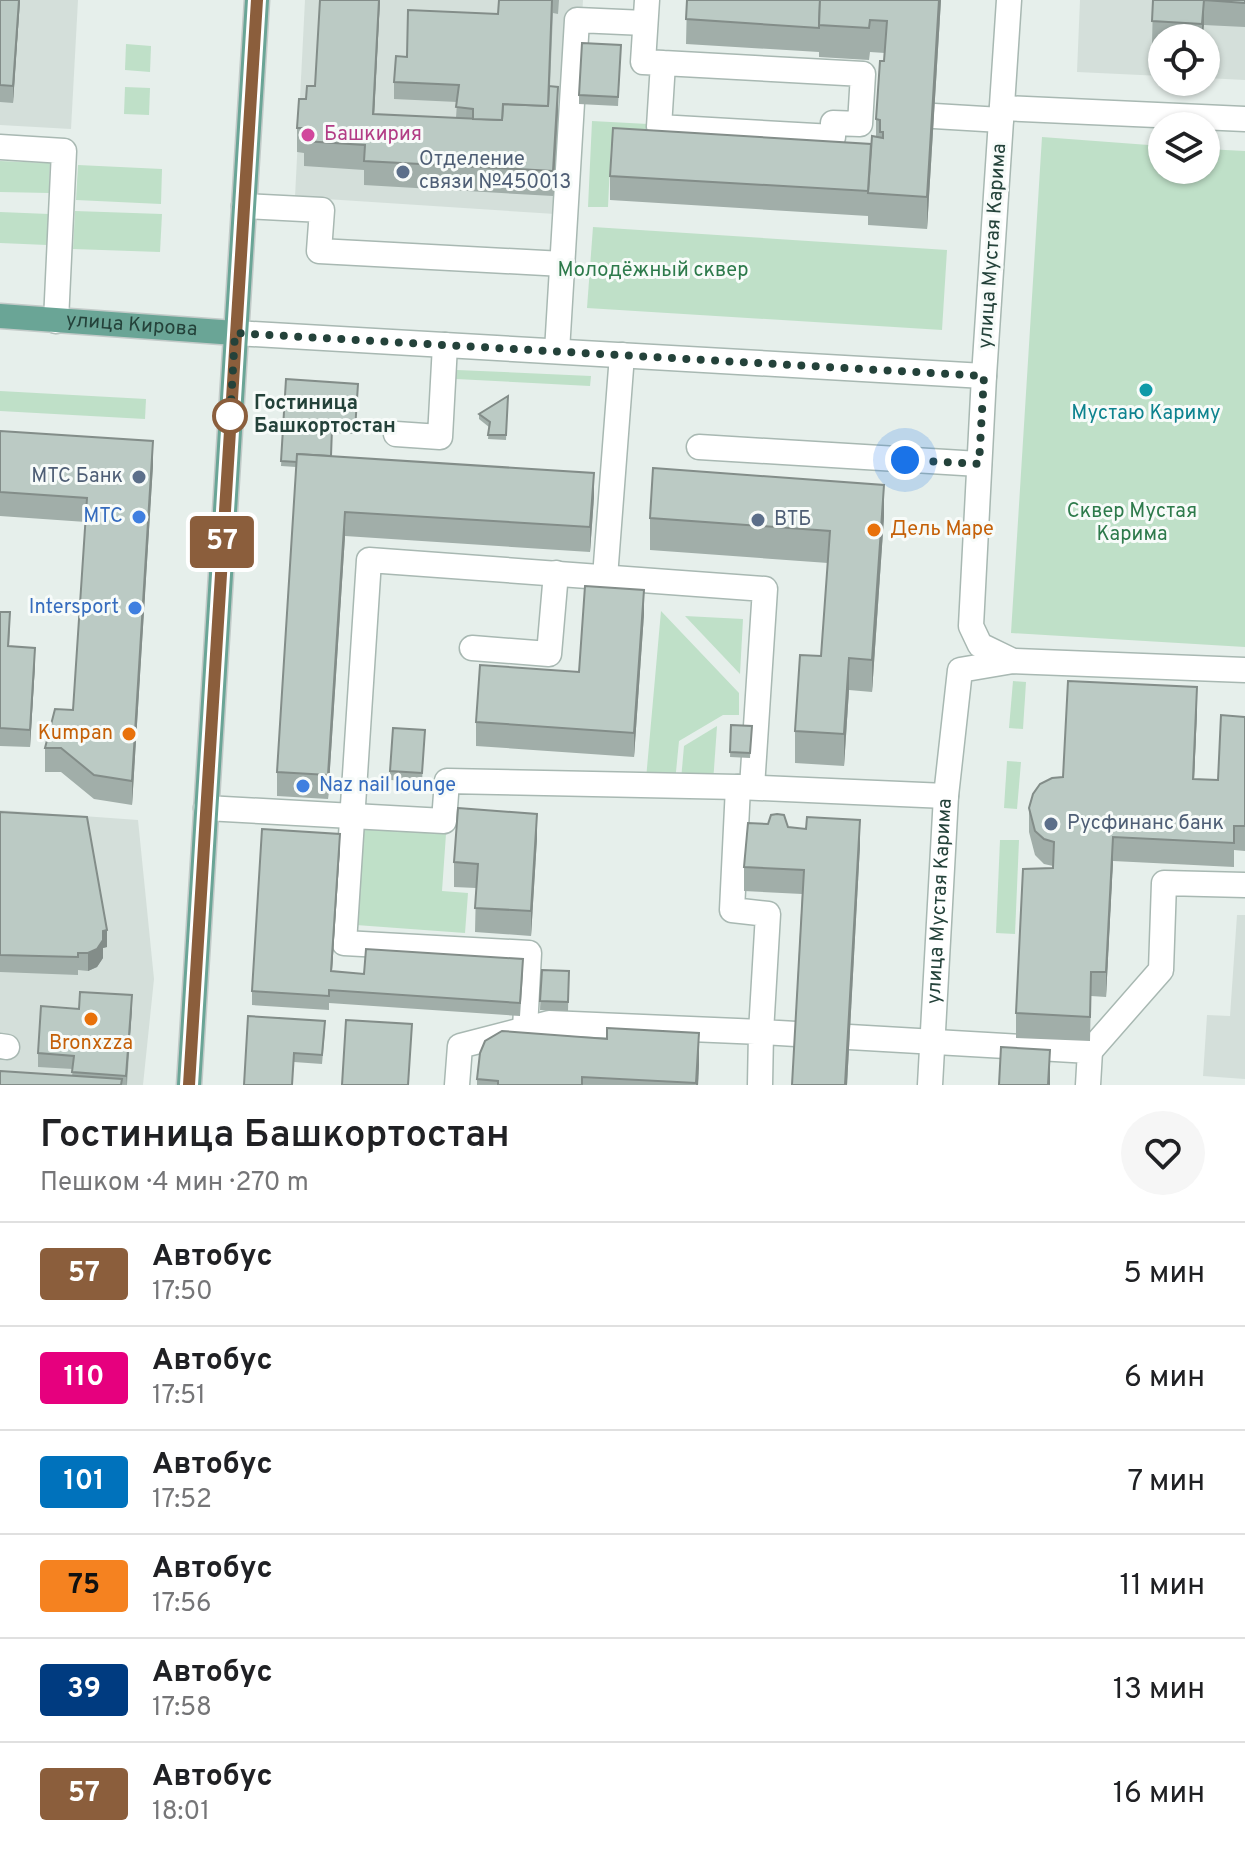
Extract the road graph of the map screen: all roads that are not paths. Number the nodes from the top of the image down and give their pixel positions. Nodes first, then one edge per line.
1 (257, 0) edge
2 (1009, 0) edge
3 (646, 12) edge
4 (663, 63) junction
5 (1002, 114) junction
6 (934, 116) edge
7 (1245, 119) edge
8 (0, 147) edge
9 (244, 206) junction
10 (563, 264) junction
11 (0, 316) edge
12 (56, 321) junction
13 (235, 333) junction
14 (445, 345) junction
15 (557, 351) junction
16 (622, 355) junction
17 (984, 376) junction
18 (396, 434) dead end
19 (699, 447) dead end
20 (979, 464) junction
21 (556, 573) junction
22 (605, 577) junction
23 (472, 648) dead end
24 (1013, 661) junction
25 (1245, 670) edge
26 (745, 787) junction
27 (946, 796) junction
28 (206, 808) junction
29 (351, 816) junction
30 (1245, 885) edge
31 (525, 1029) junction
32 (761, 1032) junction
33 (796, 1034) edge
34 (849, 1037) edge
35 (932, 1041) junction
36 (1090, 1051) junction
37 (189, 1085) edge
38 (457, 1085) edge
39 (760, 1085) edge
40 (930, 1085) edge
41 (1088, 1085) edge

1 - 9 main road
2 - 5 street, улица Мустая Карима
3 - 4 street
3 - 10 street
4 - 4 street
5 - 6 street
5 - 7 street
5 - 17 street, улица Мустая Карима
8 - 12 street
9 - 10 street
9 - 13 main road
10 - 15 street
11 - 12 main road, улица Кирова
12 - 13 main road, улица Кирова
13 - 14 street, улица Кирова
13 - 28 main road
14 - 15 street, улица Кирова
14 - 18 street
15 - 16 street, улица Кирова
16 - 17 street, улица Кирова
16 - 22 street
17 - 20 street, улица Мустая Карима
19 - 20 street
20 - 24 street, улица Мустая Карима
21 - 22 street
21 - 23 street
21 - 29 street
22 - 26 street
24 - 25 street
24 - 27 street, улица Мустая Карима
26 - 27 street
26 - 29 street
26 - 32 street
27 - 35 street, улица Мустая Карима
28 - 29 street
28 - 37 main road
29 - 31 street
30 - 36 street
31 - 32 street
31 - 38 street
32 - 33 street
32 - 39 street
34 - 35 street
35 - 36 street
35 - 40 street, улица Мустая Карима
36 - 41 street

